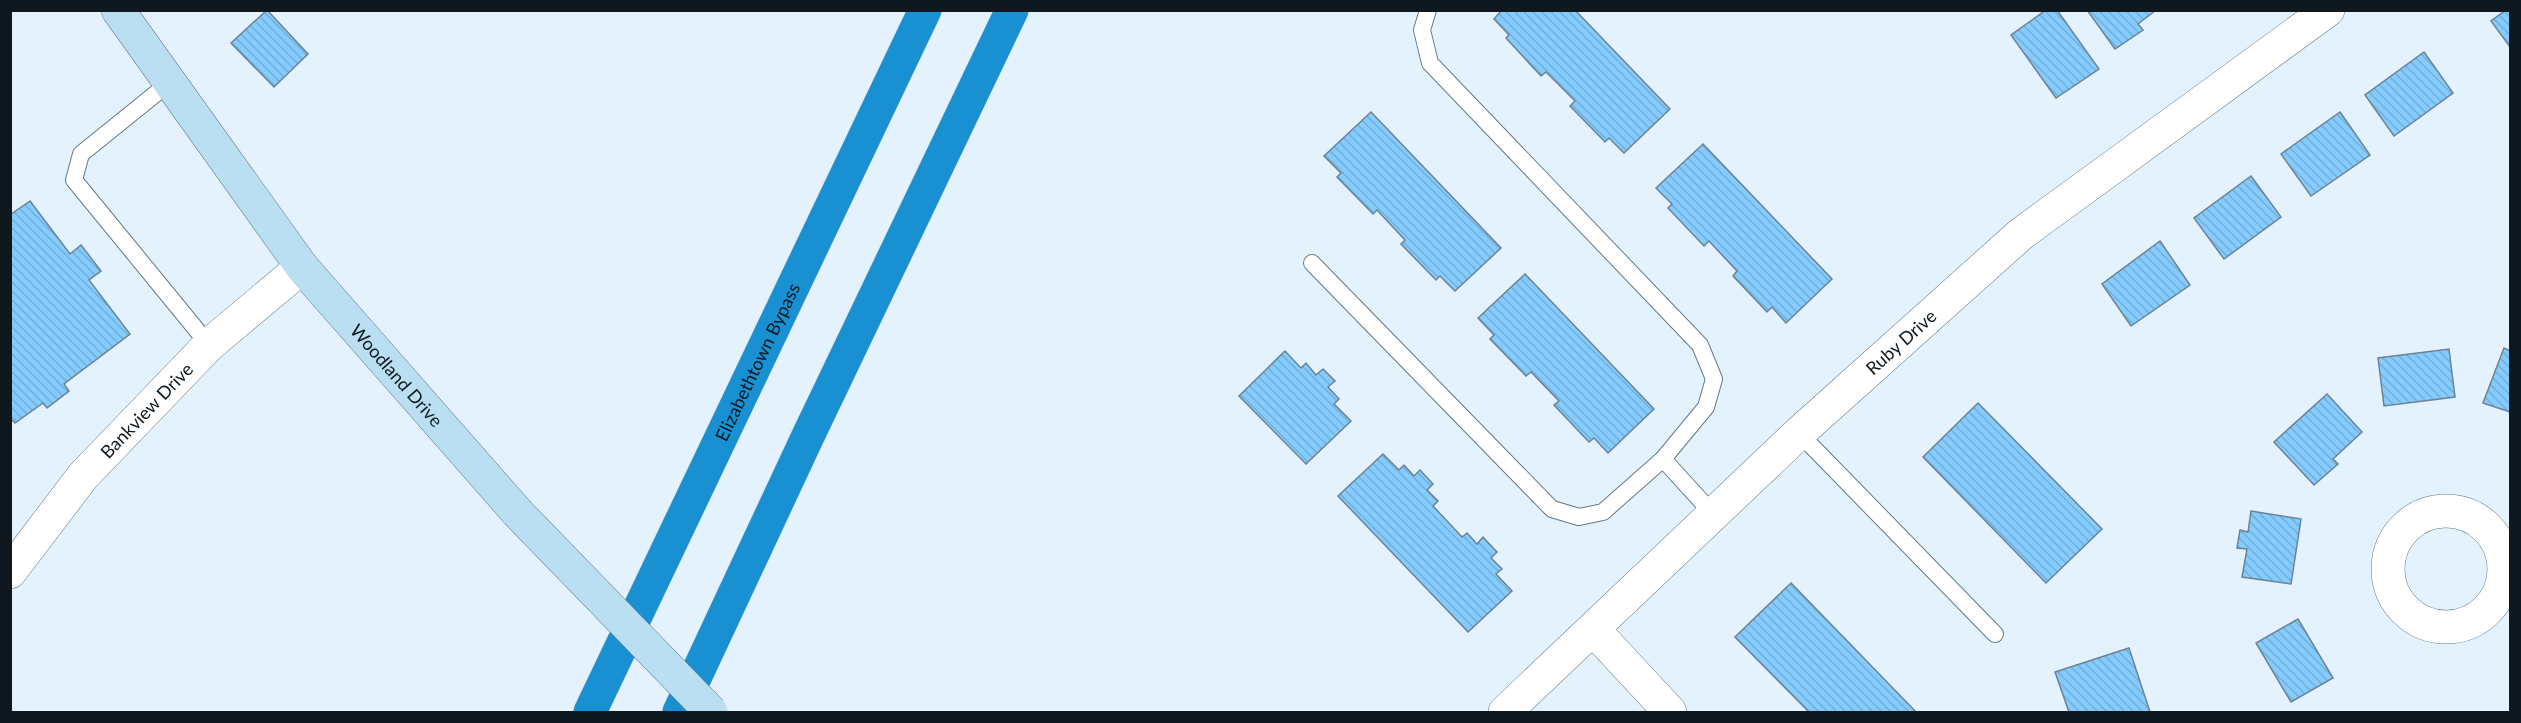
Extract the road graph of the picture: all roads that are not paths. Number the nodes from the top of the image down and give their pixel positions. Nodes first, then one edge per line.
1 (118, 10) edge
2 (925, 10) edge
3 (1012, 10) edge
4 (1428, 10) edge
5 (2328, 10) edge
6 (169, 83) junction
7 (1312, 263) dead end
8 (302, 267) junction
9 (209, 345) junction
10 (1799, 433) junction
11 (1663, 459) junction
12 (1713, 514) junction
13 (10, 572) edge
14 (1593, 628) junction
15 (1995, 634) dead end
16 (591, 712) edge
17 (679, 712) edge
18 (711, 712) edge
19 (1505, 712) edge
20 (1670, 712) edge

1 - 6 street, Woodland Drive
2 - 16 highway, Elizabethtown Bypass
3 - 17 highway
4 - 11 lane
5 - 10 street, Ruby Drive
6 - 8 street, Woodland Drive
6 - 9 lane
7 - 11 lane
8 - 9 street, Bankview Drive
8 - 18 street, Woodland Drive, bridge
9 - 13 street, Bankview Drive
10 - 12 street, Ruby Drive
10 - 15 lane
11 - 12 lane
12 - 14 street, Ruby Drive
14 - 19 street, Ruby Drive
14 - 20 street

